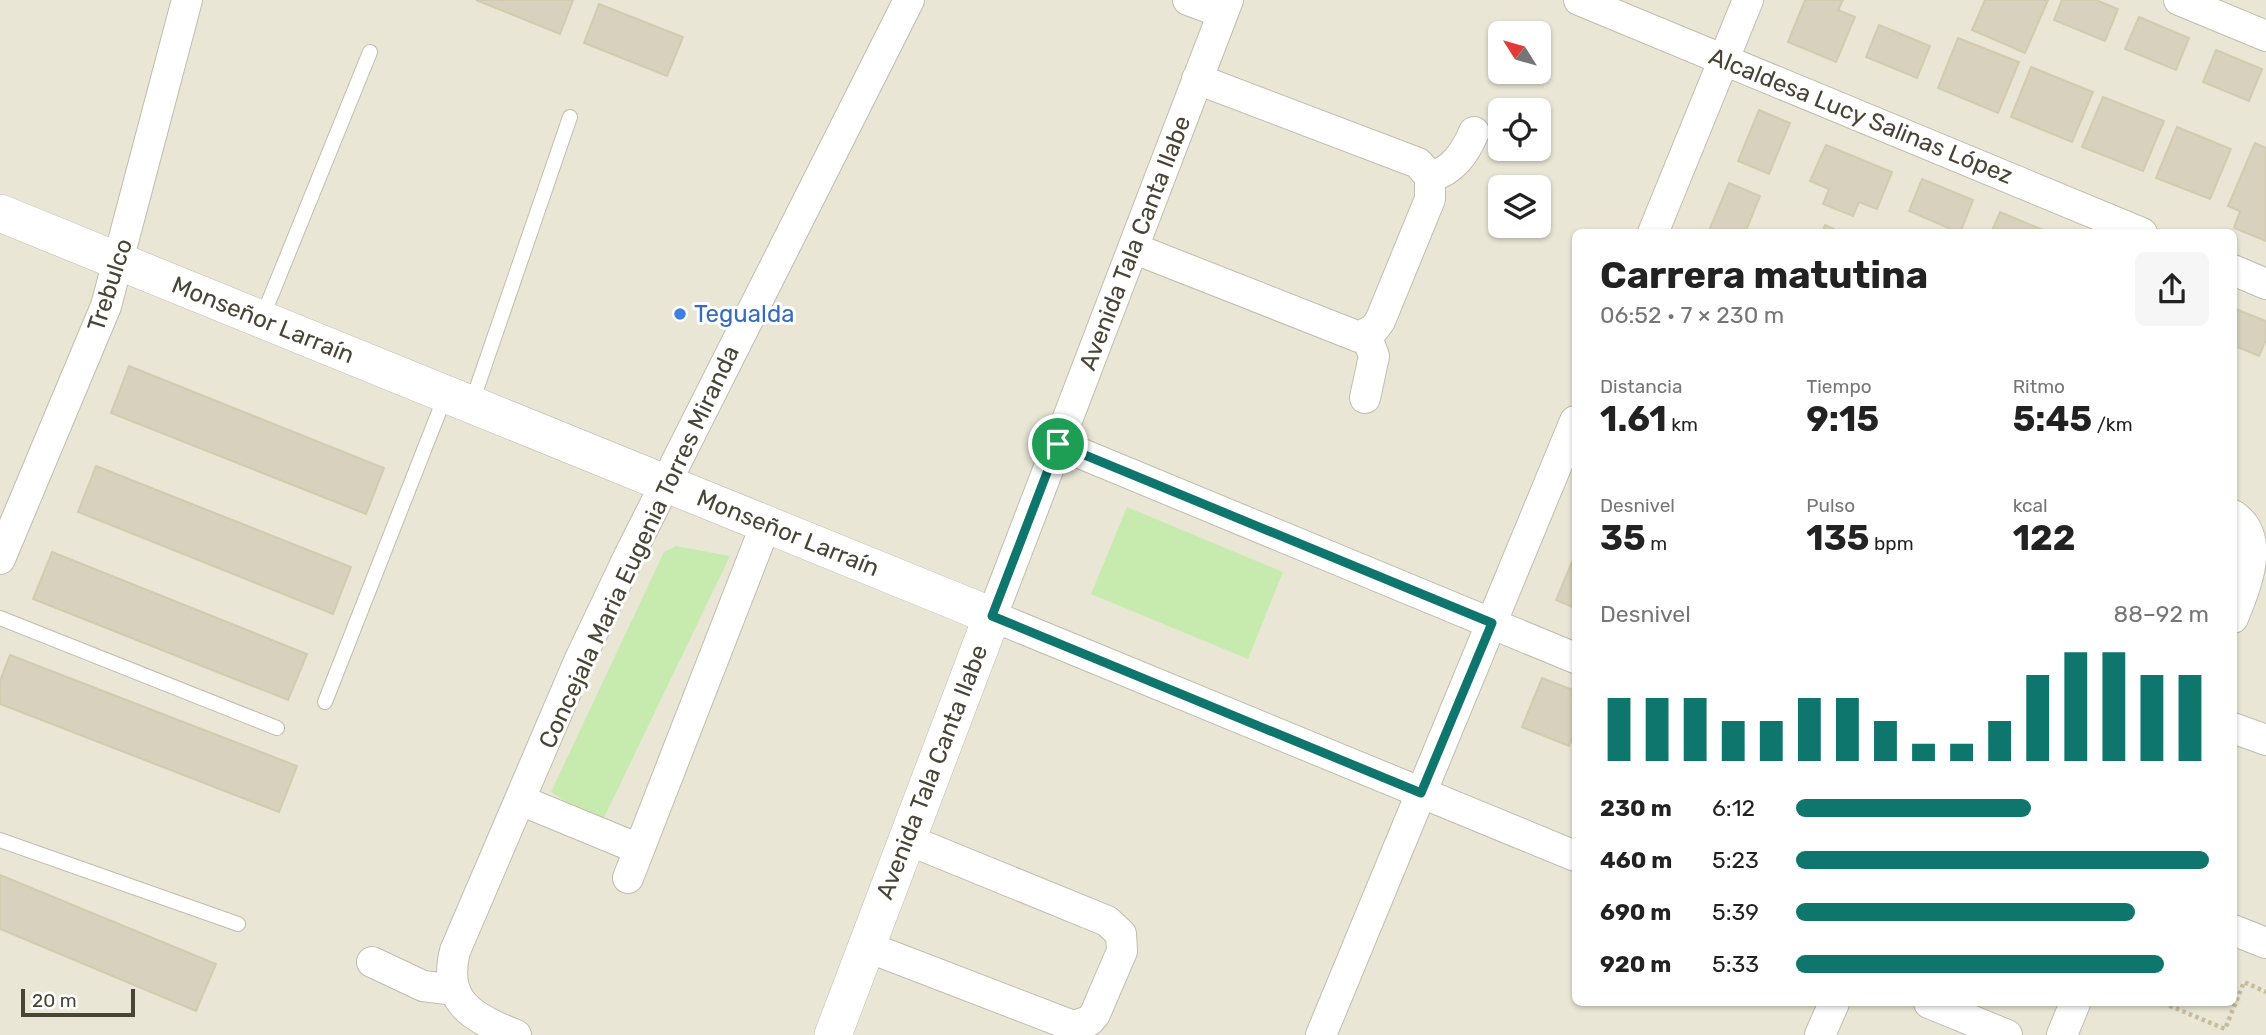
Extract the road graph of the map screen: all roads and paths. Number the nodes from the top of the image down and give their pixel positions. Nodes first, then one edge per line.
1 (187, 0) edge
2 (909, 0) edge
3 (1188, 0) edge
4 (1579, 0) edge
5 (1748, 0) edge
6 (2179, 0) edge
7 (1225, 7) edge
8 (2266, 36) edge
9 (370, 52) dead end
10 (1724, 60) junction
11 (1197, 79) junction
12 (570, 117) dead end
13 (1474, 132) dead end
14 (1430, 177) junction
15 (0, 213) edge
16 (1655, 229) edge
17 (2132, 229) edge
18 (1133, 248) junction
19 (120, 262) junction
20 (2237, 272) edge
21 (2266, 284) edge
22 (261, 319) junction
23 (1366, 335) junction
24 (459, 398) junction
25 (1365, 398) dead end
26 (1572, 428) edge
27 (1058, 444) junction
28 (664, 483) junction
29 (2237, 518) edge
30 (766, 524) junction
31 (2261, 536) edge
32 (0, 559) edge
33 (2237, 608) edge
34 (992, 616) junction
35 (0, 618) edge
36 (1492, 623) junction
37 (1572, 656) edge
38 (325, 702) dead end
39 (277, 728) dead end
40 (2237, 729) edge
41 (2266, 740) edge
42 (1421, 793) junction
43 (520, 800) junction
44 (906, 839) junction
45 (0, 840) edge
46 (639, 849) junction
47 (1572, 855) edge
48 (628, 878) dead end
49 (238, 925) dead end
50 (2237, 932) edge
51 (2266, 943) edge
52 (865, 946) junction
53 (372, 962) dead end
54 (454, 990) junction
55 (2266, 992) edge
56 (2237, 999) edge
57 (1832, 1006) edge
58 (1936, 1006) edge
59 (2074, 1006) edge
60 (2171, 1006) edge
61 (2234, 1006) edge
62 (516, 1035) edge
63 (833, 1035) edge
64 (1321, 1035) edge
65 (1820, 1035) edge
66 (2007, 1035) edge
67 (2062, 1035) edge

1 - 19 street, Trebulco
2 - 28 street, Concejala Maria Eugenia Torres Miranda
3 - 7 street
4 - 10 street, Alcaldesa Lucy Salinas López
5 - 10 street
6 - 8 street
7 - 11 street, Avenida Tala Canta Ilabe
9 - 22 lane
10 - 16 street
10 - 17 street, Alcaldesa Lucy Salinas López
11 - 14 street
11 - 18 street, Avenida Tala Canta Ilabe
12 - 24 lane
13 - 14 street
14 - 23 street
15 - 19 street, Monseñor Larraín
18 - 23 street
18 - 27 street, Avenida Tala Canta Ilabe
19 - 22 street, Monseñor Larraín
19 - 32 street, Trebulco
20 - 21 street
22 - 24 street, Monseñor Larraín
23 - 25 street
24 - 28 street, Monseñor Larraín
24 - 38 lane
26 - 36 street
27 - 34 street, Avenida Tala Canta Ilabe
27 - 36 street
28 - 30 street, Monseñor Larraín
28 - 43 street, Concejala Maria Eugenia Torres Miranda
29 - 31 street
30 - 34 street, Monseñor Larraín
30 - 46 street
31 - 33 street
34 - 42 street, Monseñor Larraín
34 - 44 street, Avenida Tala Canta Ilabe
35 - 39 lane
36 - 37 street
36 - 42 street
40 - 41 street
42 - 47 street, Monseñor Larraín
42 - 64 street
43 - 46 street
43 - 54 street, Concejala Maria Eugenia Torres Miranda
44 - 52 street, Avenida Tala Canta Ilabe
44 - 52 street
45 - 49 lane
46 - 48 street
50 - 51 street
52 - 63 street, Avenida Tala Canta Ilabe
53 - 54 street
54 - 62 street
55 - 56 path
57 - 65 street
58 - 66 street
59 - 67 street
60 - 61 path

